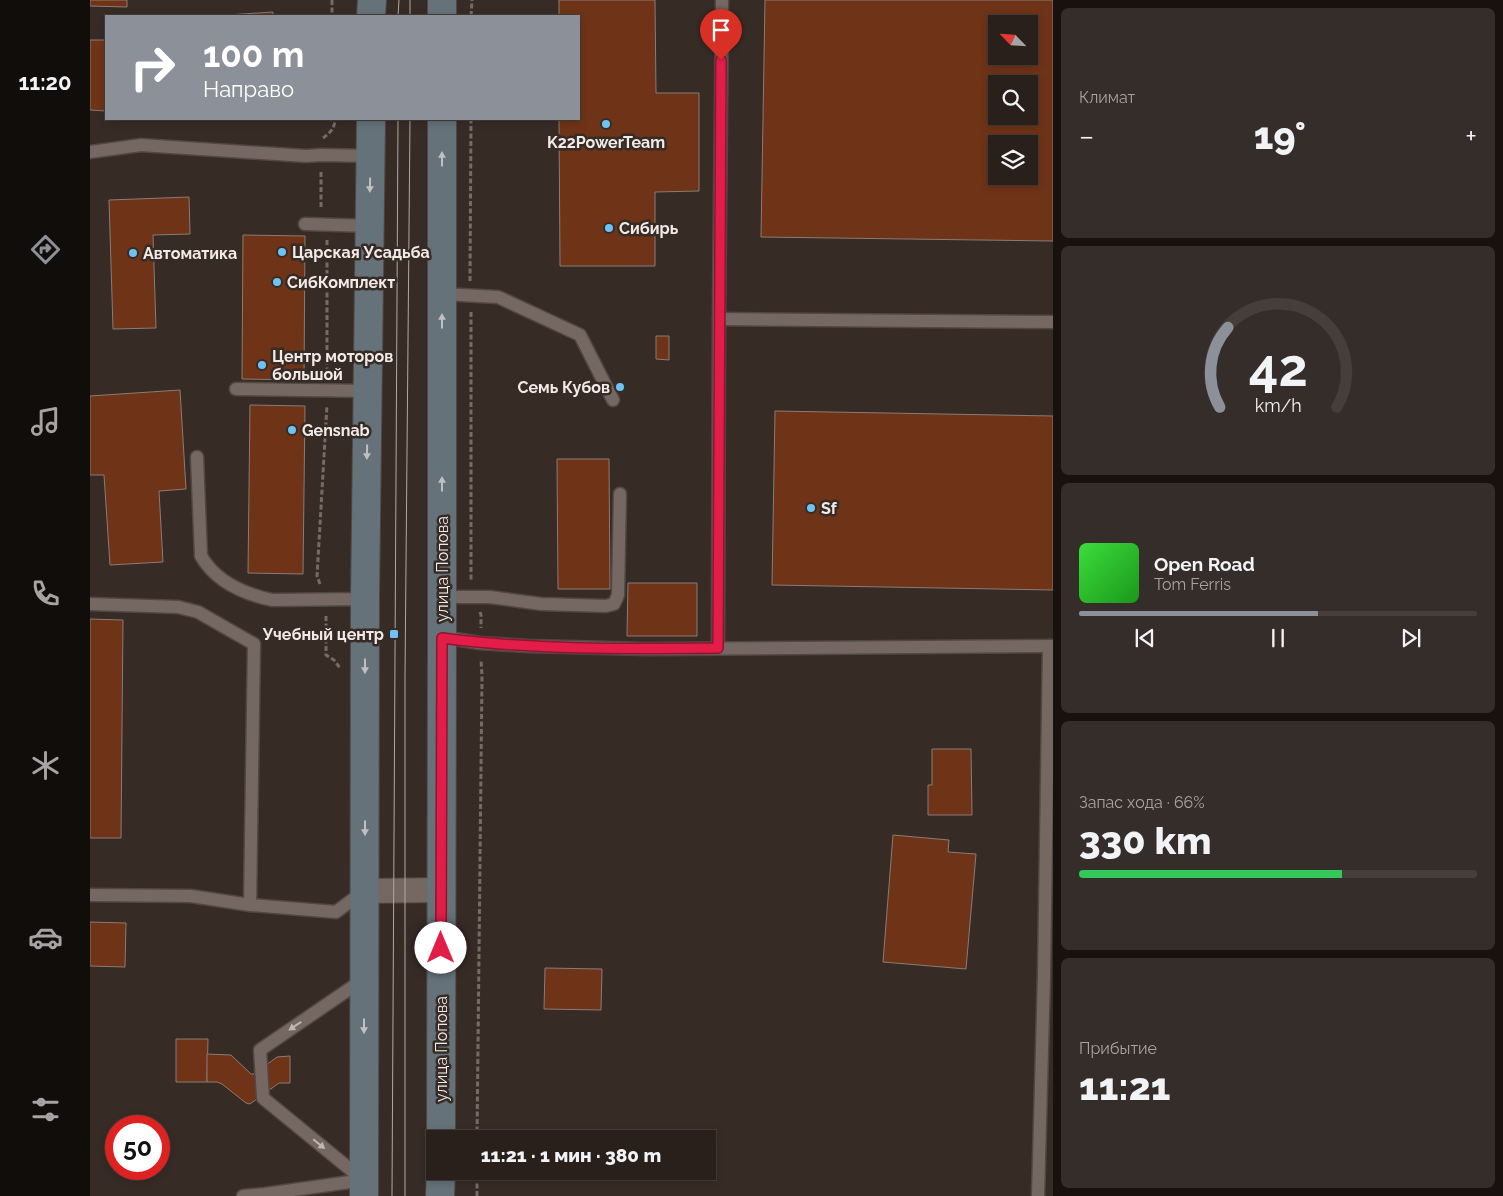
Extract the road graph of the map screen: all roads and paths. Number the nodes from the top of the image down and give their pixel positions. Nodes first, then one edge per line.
1 (332, 0) edge
2 (372, 0) edge
3 (442, 0) edge
4 (472, 0) edge
5 (722, 0) edge
6 (332, 15) edge
7 (372, 15) edge
8 (442, 15) edge
9 (472, 15) edge
10 (335, 120) edge
11 (371, 120) edge
12 (442, 120) edge
13 (470, 120) edge
14 (90, 152) edge
15 (321, 155) junction
16 (370, 156) junction
17 (305, 224) dead end
18 (321, 224) junction
19 (370, 226) junction
20 (442, 294) junction
21 (470, 296) junction
22 (719, 318) junction
23 (1053, 322) edge
24 (236, 389) dead end
25 (327, 390) junction
26 (368, 391) junction
27 (613, 400) dead end
28 (198, 457) dead end
29 (620, 494) dead end
30 (442, 597) junction
31 (471, 597) junction
32 (365, 599) junction
33 (326, 600) junction
34 (90, 604) edge
35 (442, 638) junction
36 (480, 643) junction
37 (1051, 646) edge
38 (718, 648) junction
39 (344, 675) dead end
40 (442, 890) junction
41 (364, 891) junction
42 (90, 896) edge
43 (250, 905) junction
44 (1049, 976) edge
45 (364, 979) junction
46 (441, 1130) edge
47 (477, 1130) edge
48 (440, 1180) edge
49 (477, 1180) edge
50 (364, 1188) edge
51 (242, 1196) edge
52 (440, 1196) edge
53 (476, 1196) edge
54 (1038, 1196) edge

1 - 6 path
2 - 7 main road
3 - 8 main road
4 - 9 path
5 - 22 lane
10 - 15 path
11 - 16 main road
20 -> 12 main road, улица Попова
13 - 21 path
14 - 15 lane
15 - 16 lane
15 - 18 path
16 -> 19 main road
17 - 18 lane
18 - 19 lane
18 - 25 path
19 - 26 main road
20 - 21 lane
30 -> 20 main road, улица Попова
21 - 27 lane
21 - 31 path
22 - 23 lane
22 - 38 lane
24 - 25 lane
25 - 26 lane
25 - 33 path
26 -> 32 main road
28 - 33 lane
29 - 31 lane
30 - 31 lane
30 - 35 main road, улица Попова
31 - 36 path
32 - 33 lane
32 -> 41 main road
33 - 39 path
34 - 43 lane
35 - 36 lane
35 - 40 main road, улица Попова
36 - 38 lane
36 - 47 path
37 - 38 lane
37 - 44 lane
40 - 41 street
40 - 46 main road, улица Попова
41 - 43 lane
41 - 45 main road
42 - 43 lane
44 - 54 lane
45 -> 50 main road
45 -> 50 lane
48 - 52 main road
49 - 53 path
50 - 51 lane

